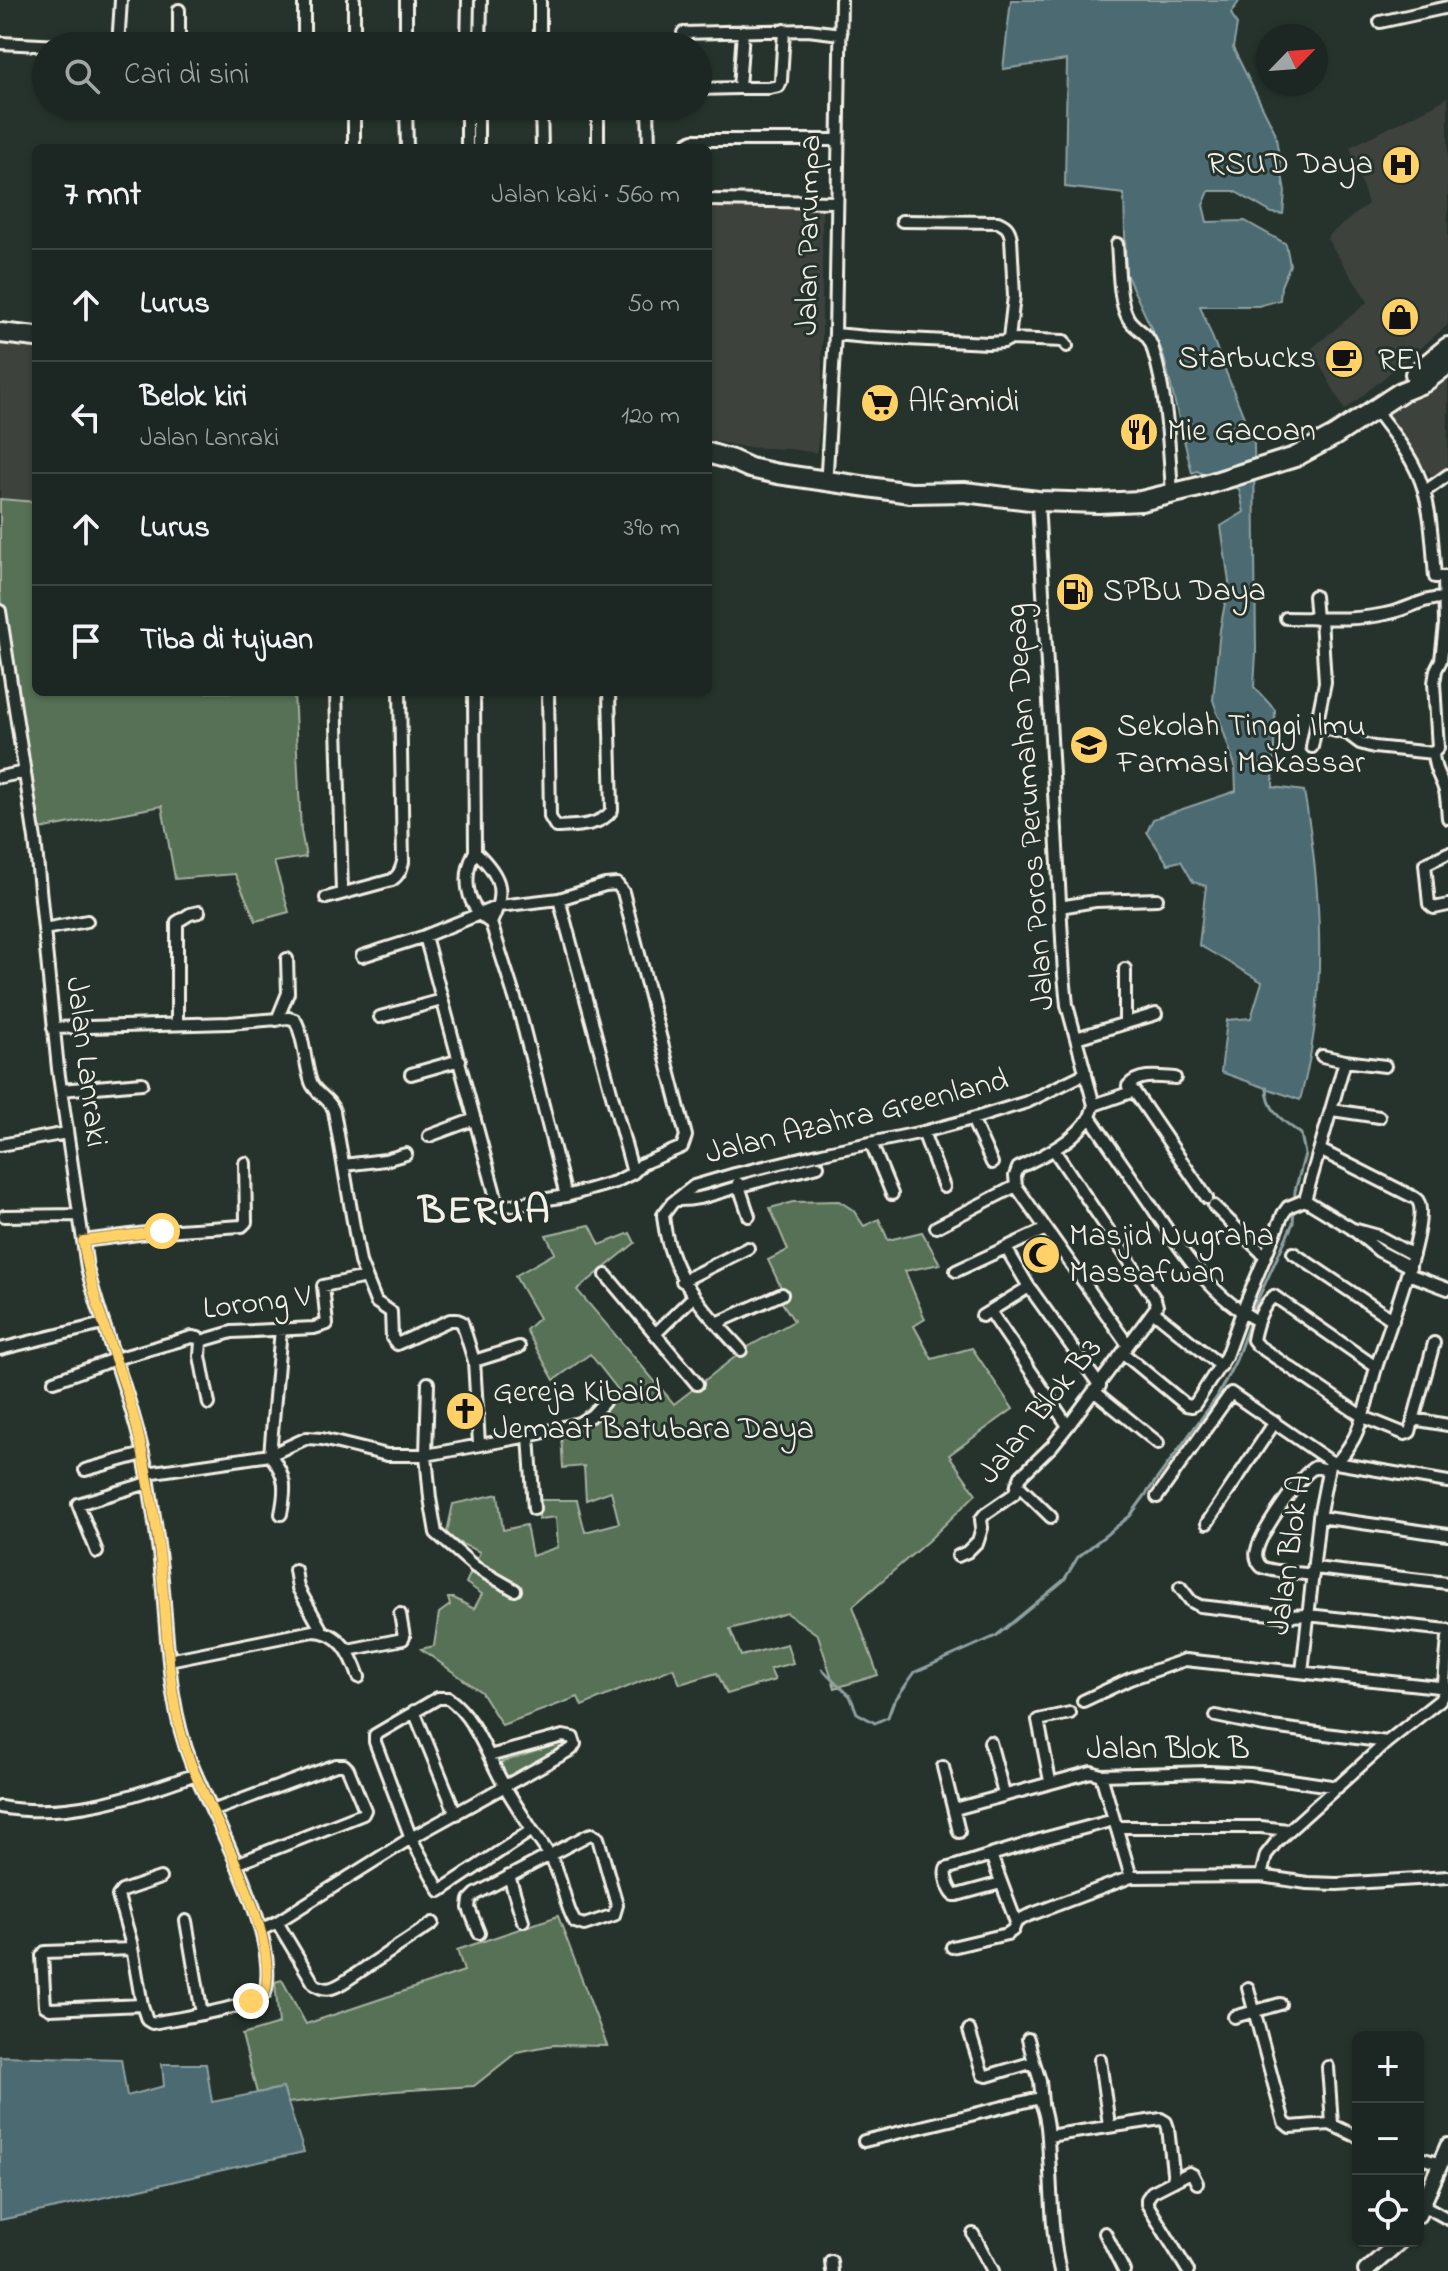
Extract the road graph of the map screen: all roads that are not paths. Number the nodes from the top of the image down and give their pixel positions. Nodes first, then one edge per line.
1 (121, 0) edge
2 (304, 0) edge
3 (354, 0) edge
4 (406, 0) edge
5 (468, 0) edge
6 (481, 0) edge
7 (540, 0) edge
8 (841, 0) edge
9 (1448, 7) edge
10 (179, 10) dead end
11 (1380, 22) dead end
12 (784, 30) junction
13 (468, 31) joint
14 (743, 31) junction
15 (119, 32) edge
16 (179, 32) edge
17 (304, 32) edge
18 (354, 32) edge
19 (406, 32) edge
20 (480, 32) joint
21 (540, 32) edge
22 (712, 32) edge
23 (841, 34) junction
24 (0, 43) edge
25 (32, 45) edge
26 (739, 88) junction
27 (712, 89) edge
28 (354, 120) edge
29 (406, 120) edge
30 (467, 120) edge
31 (478, 120) edge
32 (541, 120) edge
33 (598, 120) edge
34 (648, 120) edge
35 (837, 140) junction
36 (354, 144) edge
37 (407, 144) edge
38 (467, 144) edge
39 (478, 144) edge
40 (542, 144) edge
41 (598, 144) edge
42 (649, 144) edge
43 (687, 144) edge
44 (712, 200) edge
45 (836, 202) junction
46 (902, 221) dead end
47 (1117, 244) dead end
48 (0, 323) edge
49 (32, 327) edge
50 (0, 333) edge
51 (835, 334) junction
52 (32, 337) edge
53 (1009, 339) junction
54 (1067, 346) dead end
55 (1448, 347) edge
56 (1448, 364) edge
57 (1401, 392) junction
58 (1375, 410) junction
59 (712, 454) edge
60 (732, 460) junction
61 (827, 471) junction
62 (1448, 475) edge
63 (936, 491) junction
64 (1424, 492) junction
65 (1172, 494) junction
66 (1038, 501) junction
67 (1446, 577) edge
68 (1314, 596) dead end
69 (1444, 598) junction
70 (0, 611) edge
71 (1286, 618) dead end
72 (1318, 619) junction
73 (2, 628) edge
74 (336, 696) edge
75 (400, 696) edge
76 (474, 696) edge
77 (548, 696) edge
78 (609, 696) edge
79 (1316, 726) junction
80 (1312, 747) dead end
81 (1433, 753) junction
82 (25, 772) junction
83 (0, 777) edge
84 (1448, 818) edge
85 (475, 851) junction
86 (1448, 853) edge
87 (342, 892) junction
88 (326, 898) dead end
89 (559, 899) junction
90 (1157, 899) dead end
91 (1448, 905) edge
92 (499, 906) junction
93 (1060, 907) junction
94 (199, 912) dead end
95 (479, 914) junction
96 (87, 921) dead end
97 (491, 923) junction
98 (44, 929) junction
99 (425, 936) junction
100 (362, 956) dead end
101 (287, 959) dead end
102 (1125, 969) dead end
103 (442, 1000) junction
104 (1156, 1014) dead end
105 (380, 1017) dead end
106 (277, 1020) junction
107 (177, 1023) junction
108 (1125, 1023) junction
109 (53, 1028) junction
110 (1076, 1038) junction
111 (1322, 1056) dead end
112 (460, 1060) junction
113 (1345, 1061) junction
114 (1385, 1066) dead end
115 (1086, 1073) junction
116 (411, 1074) dead end
117 (1175, 1078) dead end
118 (142, 1083) dead end
119 (61, 1090) junction
120 (1130, 1091) junction
121 (1094, 1105) junction
122 (1332, 1110) junction
123 (1090, 1117) junction
124 (1379, 1117) dead end
125 (475, 1119) junction
126 (972, 1119) junction
127 (923, 1132) junction
128 (67, 1133) junction
129 (429, 1136) dead end
130 (871, 1143) junction
131 (0, 1145) edge
132 (1054, 1150) junction
133 (1320, 1150) junction
134 (822, 1153) junction
135 (406, 1154) dead end
136 (245, 1163) dead end
137 (992, 1163) dead end
138 (344, 1165) junction
139 (633, 1173) junction
140 (735, 1174) junction
141 (739, 1186) junction
142 (1016, 1186) junction
143 (944, 1187) dead end
144 (892, 1194) dead end
145 (566, 1196) junction
146 (676, 1200) junction
147 (1304, 1202) junction
148 (79, 1215) junction
149 (4, 1216) dead end
150 (749, 1216) dead end
151 (936, 1227) dead end
152 (1351, 1228) junction
153 (1046, 1229) junction
154 (83, 1241) junction
155 (748, 1248) dead end
156 (1006, 1248) junction
157 (1293, 1253) dead end
158 (1413, 1255) junction
159 (1265, 1256) junction
160 (1409, 1270) junction
161 (956, 1271) dead end
162 (606, 1275) dead end
163 (366, 1277) junction
164 (682, 1281) junction
165 (1029, 1287) junction
166 (1448, 1289) edge
167 (782, 1294) dead end
168 (693, 1297) junction
169 (1154, 1312) junction
170 (1250, 1317) junction
171 (1393, 1320) junction
172 (717, 1323) junction
173 (103, 1324) junction
174 (281, 1329) junction
175 (656, 1333) junction
176 (201, 1341) junction
177 (1434, 1343) dead end
178 (519, 1347) dead end
179 (0, 1349) edge
180 (1126, 1349) junction
181 (741, 1350) dead end
182 (115, 1359) junction
183 (474, 1361) junction
184 (1221, 1366) junction
185 (1376, 1367) junction
186 (54, 1381) dead end
187 (428, 1383) dead end
188 (697, 1384) dead end
189 (1098, 1389) junction
190 (604, 1402) dead end
191 (209, 1404) dead end
192 (1363, 1417) junction
193 (1413, 1419) junction
194 (1275, 1422) junction
195 (1448, 1425) edge
196 (1068, 1426) junction
197 (529, 1436) junction
198 (1158, 1443) dead end
199 (479, 1444) junction
200 (143, 1454) junction
201 (270, 1455) junction
202 (426, 1455) junction
203 (1331, 1465) junction
204 (85, 1470) dead end
205 (148, 1478) junction
206 (1448, 1482) edge
207 (1017, 1484) junction
208 (1157, 1497) dead end
209 (534, 1509) dead end
210 (281, 1514) dead end
211 (1051, 1517) dead end
212 (1319, 1517) junction
213 (1207, 1523) dead end
214 (1448, 1535) edge
215 (97, 1552) dead end
216 (958, 1556) dead end
217 (295, 1570) dead end
218 (1313, 1572) junction
219 (1448, 1583) edge
220 (1180, 1587) dead end
221 (515, 1590) dead end
222 (400, 1614) dead end
223 (1307, 1615) junction
224 (1448, 1630) edge
225 (322, 1631) junction
226 (1448, 1638) edge
227 (348, 1650) junction
228 (169, 1660) junction
229 (1302, 1672) junction
230 (359, 1677) dead end
231 (1446, 1688) edge
232 (1083, 1701) dead end
233 (414, 1711) junction
234 (1070, 1713) dead end
235 (1216, 1716) dead end
236 (990, 1742) dead end
237 (1387, 1742) junction
238 (489, 1756) junction
239 (943, 1767) dead end
240 (196, 1774) junction
241 (1101, 1775) junction
242 (1050, 1781) junction
243 (505, 1787) junction
244 (1338, 1787) junction
245 (1004, 1794) junction
246 (0, 1807) edge
247 (955, 1809) junction
248 (212, 1811) junction
249 (456, 1814) junction
250 (1115, 1823) junction
251 (532, 1830) junction
252 (1288, 1830) junction
253 (959, 1832) dead end
254 (411, 1838) junction
255 (549, 1854) junction
256 (991, 1855) junction
257 (236, 1864) junction
258 (509, 1876) junction
259 (1261, 1876) junction
260 (1131, 1877) junction
261 (1448, 1877) edge
262 (160, 1878) dead end
263 (1001, 1883) junction
264 (186, 1921) dead end
265 (523, 1921) dead end
266 (277, 1922) junction
267 (1016, 1922) junction
268 (433, 1923) dead end
269 (261, 1930) junction
270 (479, 1933) dead end
271 (952, 1947) dead end
272 (132, 1949) junction
273 (1248, 1988) dead end
274 (1280, 2004) dead end
275 (142, 2005) junction
276 (1255, 2011) junction
277 (202, 2014) junction
278 (1234, 2017) dead end
279 (969, 2030) dead end
280 (1028, 2039) dead end
281 (1100, 2060) dead end
282 (1034, 2062) junction
283 (1328, 2067) dead end
284 (1042, 2103) junction
285 (1332, 2124) junction
286 (1109, 2125) junction
287 (1352, 2134) edge
288 (1048, 2136) junction
289 (864, 2141) dead end
290 (1448, 2146) edge
291 (1424, 2159) edge
292 (1440, 2164) junction
293 (1174, 2181) junction
294 (1197, 2183) dead end
295 (1424, 2201) edge
296 (1424, 2211) edge
297 (1448, 2219) edge
298 (1105, 2233) dead end
299 (973, 2234) dead end
300 (1393, 2247) edge
301 (993, 2271) edge
302 (1060, 2271) edge
303 (1124, 2271) edge
304 (1188, 2271) edge
305 (1366, 2271) edge

1 - 15 street
2 - 17 street
3 - 18 street
4 - 19 street
5 - 13 street
6 - 20 street
7 - 21 street
8 - 23 street, Jalan Parumpa
9 - 11 street
10 - 16 street
12 - 14 street
12 - 23 street
12 - 26 street
13 - 20 street
14 - 22 street
14 - 26 street
23 - 35 street, Jalan Parumpa
24 - 25 street
26 - 27 street
28 - 36 street
29 - 37 street
30 - 38 street
31 - 39 street
32 - 40 street
33 - 41 street
34 - 42 street
35 - 43 street
35 - 45 street, Jalan Parumpa
44 - 45 street
45 - 51 street, Jalan Parumpa
46 - 53 street
47 - 65 street
48 - 49 highway
50 - 52 highway
51 - 53 street
51 - 61 street, Jalan Parumpa
53 - 54 street
55 - 57 highway
56 - 57 highway
57 - 58 highway
58 - 64 street
58 - 65 highway
59 - 60 highway
60 - 61 highway
60 - 63 highway
61 - 63 highway
62 - 64 street
63 - 66 highway
64 - 67 street
65 - 66 highway
66 - 93 street, Jalan Poros Perumahan Depag
67 - 69 street
68 - 72 street
69 - 72 street
69 - 81 street
70 - 73 street, Jalan Lanraki
71 - 72 street
72 - 79 street
73 - 82 street, Jalan Lanraki
74 - 87 street
75 - 87 street
76 - 85 street
77 - 78 street
79 - 80 street
79 - 81 street
81 - 84 street
82 - 83 street
82 - 98 street, Jalan Lanraki
85 - 92 street
85 - 95 street
86 - 91 street
87 - 88 street
89 - 92 street
89 - 139 street
89 - 139 street
90 - 93 street
92 - 95 street
92 - 97 street
93 - 110 street, Jalan Poros Perumahan Depag
94 - 107 street
95 - 97 street
95 - 99 street
96 - 98 street
97 - 145 street
98 - 109 street, Jalan Lanraki
99 - 100 street
99 - 103 street
101 - 106 street
102 - 108 street
103 - 105 street
103 - 112 street
104 - 108 street
106 - 107 street
106 - 138 street
107 - 109 street
108 - 110 street
109 - 119 street, Jalan Lanraki
110 - 115 street, Jalan Poros Perumahan Depag
111 - 113 street
112 - 116 street
112 - 125 street
113 - 114 street
113 - 122 street
115 - 121 street, Jalan Poros Perumahan Depag
115 - 126 street, Jalan Azahra Greenland
117 - 120 street
118 - 119 street
119 - 128 street, Jalan Lanraki
120 - 121 street
120 - 159 street
121 - 123 street
122 - 124 street
122 - 133 street
123 - 132 street
123 - 170 street
125 - 129 street
125 - 145 street
126 - 127 street, Jalan Azahra Greenland
126 - 137 street
127 - 130 street, Jalan Azahra Greenland
127 - 143 street
128 - 131 street
128 - 148 street, Jalan Lanraki
130 - 134 street, Jalan Azahra Greenland
130 - 144 street
132 - 142 street
132 - 169 street
133 - 147 street
133 - 158 street, Jalan Blok A
134 - 140 street, Jalan Azahra Greenland
134 - 141 street
135 - 138 street
136 - 154 street
138 - 163 street
139 - 145 street
140 - 141 street
140 - 146 street, Jalan Azahra Greenland
141 - 146 street
141 - 150 street
142 - 151 street
142 - 153 street
146 - 164 street, Jalan Azahra Greenland
147 - 152 street
147 - 159 street
148 - 149 street
148 - 154 street, Jalan Lanraki
152 - 158 street
152 - 160 street
153 - 156 street
153 - 180 street
154 - 173 street, Jalan Lanraki
155 - 164 street
156 - 161 street
156 - 165 street
157 - 171 street
158 - 160 street, Jalan Blok A
159 - 170 street
160 - 166 street
160 - 171 street, Jalan Blok A
162 - 175 street
163 - 174 street, Lorong V
163 - 183 street
164 - 168 street, Jalan Azahra Greenland
165 - 189 street
165 - 196 street
167 - 172 street
168 - 172 street, Jalan Azahra Greenland
168 - 175 street
169 - 180 street, Jalan Blok B3
169 - 184 street
170 - 184 street
170 - 185 street
170 - 192 street
171 - 185 street, Jalan Blok A
172 - 181 street, Jalan Azahra Greenland
173 - 179 street
173 - 182 street, Jalan Lanraki
174 - 176 street, Lorong V
174 - 201 street
175 - 188 street
176 - 182 street, Lorong V
176 - 191 street
177 - 193 street
178 - 183 street
180 - 184 street
180 - 189 street, Jalan Blok B3
182 - 186 street, Lorong V
182 - 200 street, Jalan Lanraki
183 - 199 street
185 - 192 street, Jalan Blok A
187 - 202 street
189 - 196 street, Jalan Blok B3
189 - 198 street
190 - 197 street
192 - 193 street
192 - 203 street, Jalan Blok A
193 - 195 street
194 - 203 street
194 - 208 street
194 - 213 street
196 - 207 street, Jalan Blok B3
197 - 199 street
197 - 209 street
199 - 202 street
200 - 204 street
200 - 205 street, Jalan Lanraki
201 - 202 street
201 - 205 street
201 - 210 street
202 - 221 street
203 - 206 street
203 - 212 street, Jalan Blok A
203 - 218 street
205 - 215 street
205 - 228 street, Jalan Lanraki
207 - 211 street
207 - 216 street, Jalan Blok B3
212 - 214 street
212 - 218 street, Jalan Blok A
217 - 225 street
218 - 219 street
218 - 223 street, Jalan Blok A
220 - 223 street
222 - 227 street
223 - 224 street
223 - 229 street, Jalan Blok A
225 - 227 street
225 - 228 street
226 - 231 street
227 - 230 street
228 - 240 street, Jalan Lanraki
229 - 231 street
229 - 232 street
231 - 237 street
233 - 238 street
233 - 249 street
233 - 254 street
234 - 242 street
235 - 237 street
236 - 245 street
237 - 244 street
238 - 243 street
238 - 243 street
239 - 247 street
240 - 246 street
240 - 248 street, Jalan Lanraki
241 - 242 street, Jalan Blok B
241 - 244 street, Jalan Blok B
241 - 250 street
242 - 245 street, Jalan Blok B
243 - 249 street
243 - 251 street
244 - 252 street
245 - 247 street, Jalan Blok B
247 - 253 street
248 - 257 street, Jalan Lanraki
248 - 257 street
249 - 254 street
250 - 252 street
250 - 256 street
250 - 260 street
251 - 254 street
251 - 255 street
252 - 259 street
254 - 266 street
255 - 255 street
255 - 258 street
256 - 263 street
256 - 263 street
257 - 269 street, Jalan Lanraki
258 - 265 street
258 - 270 street
259 - 260 street
259 - 261 street
260 - 267 street
262 - 272 street
263 - 267 street
264 - 277 street
266 - 268 street
266 - 269 street
267 - 271 street
269 - 277 street, Jalan Lanraki
272 - 275 street
272 - 275 street
273 - 276 street
274 - 276 street
275 - 277 street
276 - 278 street
276 - 285 street
279 - 282 street
280 - 282 street
281 - 286 street
282 - 284 street
283 - 285 street
284 - 288 street
284 - 289 street
285 - 287 street
286 - 288 street
286 - 293 street
288 - 302 street
290 - 292 main road
291 - 292 street
292 - 295 main road
293 - 294 street
293 - 304 street
296 - 297 street
298 - 303 street
299 - 301 street
300 - 305 main road

